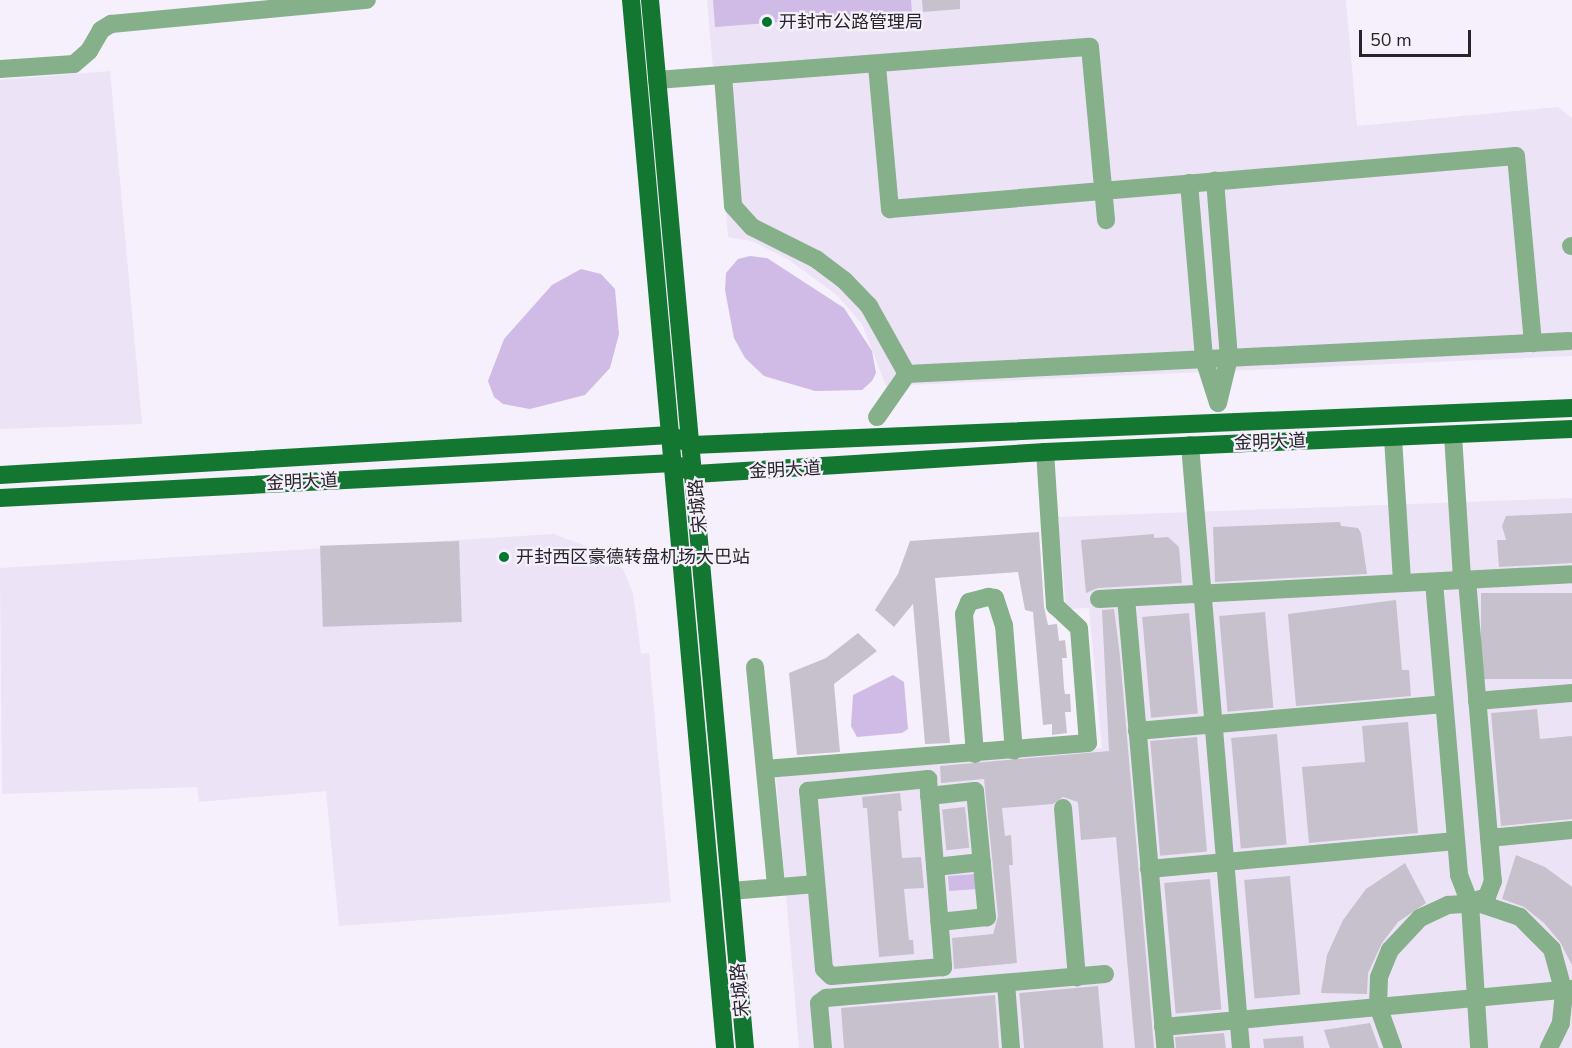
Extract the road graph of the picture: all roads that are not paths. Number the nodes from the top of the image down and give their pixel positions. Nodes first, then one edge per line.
1 (367, 0) edge
2 (631, 0) edge
3 (650, 0) edge
4 (877, 66) junction
5 (0, 69) edge
6 (723, 75) junction
7 (657, 80) junction
8 (1215, 181) junction
9 (1189, 183) junction
10 (1103, 190) junction
11 (1106, 220) dead end
12 (1569, 341) dead end
13 (1533, 343) junction
14 (1229, 358) junction
15 (1204, 359) junction
16 (907, 374) junction
17 (1218, 403) junction
18 (1572, 408) edge
19 (877, 417) dead end
20 (1218, 424) junction
21 (1572, 429) edge
22 (670, 435) junction
23 (1453, 435) junction
24 (1393, 438) junction
25 (692, 444) junction
26 (1190, 445) junction
27 (1045, 452) junction
28 (673, 463) junction
29 (695, 474) junction
30 (0, 475) edge
31 (0, 498) edge
32 (1572, 574) edge
33 (1464, 580) junction
34 (1434, 582) junction
35 (1402, 583) junction
36 (1201, 594) junction
37 (1126, 598) junction
38 (1099, 599) dead end
39 (755, 667) dead end
40 (1572, 693) edge
41 (1477, 701) junction
42 (1444, 704) junction
43 (1213, 724) junction
44 (1137, 731) junction
45 (1014, 751) junction
46 (975, 754) junction
47 (765, 769) junction
48 (929, 796) junction
49 (1063, 808) dead end
50 (1572, 830) edge
51 (1489, 838) junction
52 (1456, 841) junction
53 (982, 862) junction
54 (1225, 862) junction
55 (935, 867) junction
56 (1149, 869) junction
57 (816, 884) junction
58 (776, 887) junction
59 (731, 891) junction
60 (1470, 903) junction
61 (939, 922) junction
62 (1105, 975) dead end
63 (1077, 977) junction
64 (1006, 983) junction
65 (1568, 989) edge
66 (1476, 998) junction
67 (1378, 1007) junction
68 (1239, 1020) junction
69 (1163, 1027) junction
70 (725, 1048) edge
71 (746, 1048) edge
72 (823, 1048) edge
73 (1011, 1048) edge
74 (1165, 1048) edge
75 (1241, 1048) edge
76 (1393, 1048) edge
77 (1479, 1048) edge
78 (1549, 1048) edge

1 - 5 lane
2 - 22 main road, 宋城路
3 - 7 main road, 宋城路
4 - 6 lane
4 - 10 lane
4 - 10 lane
6 - 7 lane
6 - 16 lane
7 - 25 main road, 宋城路
8 - 9 lane
8 - 13 lane
8 - 14 lane
9 - 10 lane
9 - 15 lane
10 - 11 lane
12 - 13 lane
13 - 14 lane
14 - 15 lane
14 - 17 lane
15 - 16 lane
15 - 17 lane
16 - 19 lane
17 - 20 lane
18 - 20 main road, 金明大道
20 - 25 main road, 金明大道
21 - 23 main road, 金明大道
22 - 25 main road, 金明大道
22 - 28 main road, 宋城路
22 - 30 main road, 金明大道
23 - 24 main road, 金明大道
23 - 33 lane
24 - 26 main road, 金明大道
24 - 35 lane
25 - 29 main road, 宋城路
26 - 27 main road, 金明大道
26 - 36 lane
27 - 29 main road, 金明大道
27 - 45 lane
28 - 29 main road, 金明大道
28 - 31 main road, 金明大道
28 - 70 main road, 宋城路
29 - 59 main road, 宋城路
32 - 33 lane
33 - 34 lane
33 - 41 lane
34 - 35 lane
34 - 42 lane
35 - 36 lane
36 - 37 lane
36 - 43 lane
37 - 38 lane
37 - 44 lane
39 - 47 lane
40 - 41 lane
41 - 51 lane
42 - 43 lane
42 - 52 lane
43 - 44 lane
43 - 54 lane
44 - 56 lane
45 - 46 lane
45 - 46 lane
46 - 47 lane
47 - 58 lane
48 - 53 lane
48 - 55 lane
48 - 57 lane
49 - 63 lane
50 - 51 lane
51 - 60 lane
52 - 54 lane
52 - 60 lane
53 - 55 lane
53 - 61 lane
54 - 56 lane
54 - 68 lane
55 - 61 lane
56 - 69 lane
57 - 58 lane
57 - 61 lane
58 - 59 lane
59 - 71 main road, 宋城路
60 - 65 lane
60 - 66 lane
60 - 67 lane
62 - 63 lane
63 - 64 lane
64 - 72 lane
64 - 73 lane
65 - 66 lane
65 - 78 lane
66 - 67 lane
66 - 77 lane
67 - 68 lane
67 - 76 lane
68 - 69 lane
68 - 75 lane
69 - 74 lane

